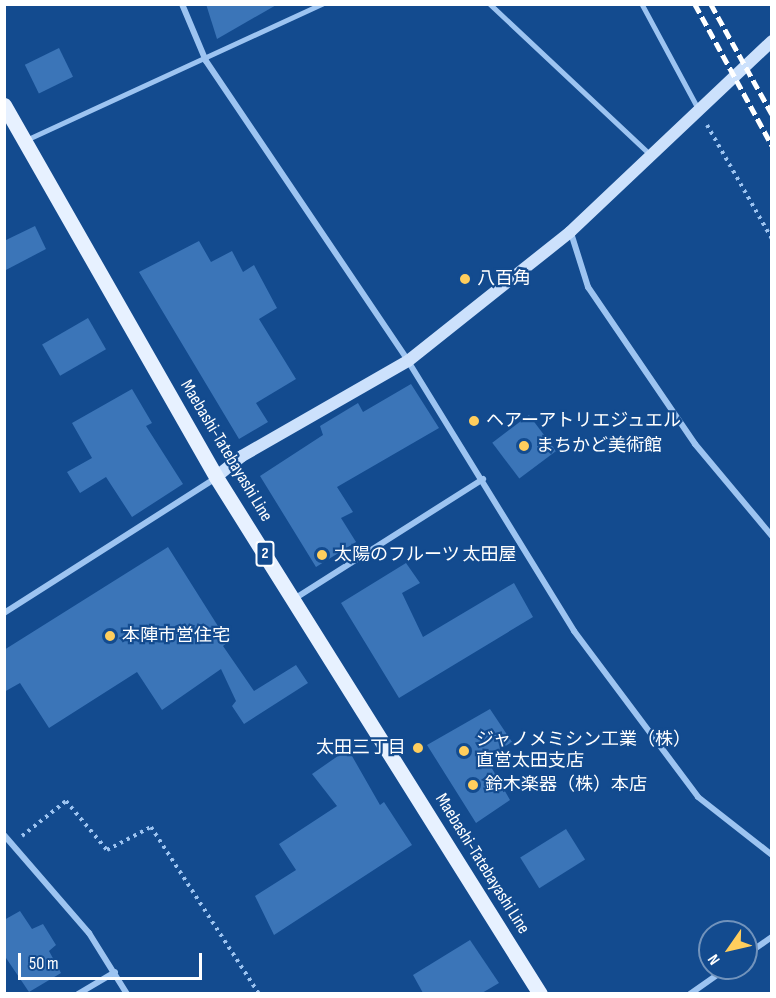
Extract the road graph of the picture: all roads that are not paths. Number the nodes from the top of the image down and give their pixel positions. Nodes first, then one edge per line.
1 (182, 4) edge
2 (322, 4) edge
3 (490, 4) edge
4 (642, 4) edge
5 (771, 41) edge
6 (206, 61) junction
7 (698, 108) junction
8 (6, 112) edge
9 (23, 141) junction
10 (651, 155) junction
11 (570, 232) junction
12 (408, 361) junction
13 (216, 477) junction
14 (483, 479) junction
15 (771, 536) edge
16 (293, 599) junction
17 (4, 614) edge
18 (4, 835) edge
19 (771, 855) edge
20 (771, 937) edge
21 (758, 946) edge
22 (115, 972) junction
23 (709, 980) edge
24 (78, 993) edge
25 (127, 993) edge
26 (540, 993) edge
27 (690, 993) edge

1 - 6 street
2 - 6 lane
3 - 10 lane
4 - 7 lane
5 - 7 street
6 - 9 lane
6 - 12 street
7 - 10 street
8 - 9 main road, Maebashi-Tatebayashi Line / 2
9 - 13 main road, Maebashi-Tatebayashi Line / 2
10 - 11 street
11 - 12 street
11 - 15 street
12 - 13 street
12 - 14 street
13 - 16 main road, Maebashi-Tatebayashi Line / 2
13 - 17 street
14 - 16 street
14 - 19 street
16 - 26 main road, Maebashi-Tatebayashi Line / 2
18 - 22 street
20 - 21 street
22 - 24 street
22 - 25 street
23 - 27 street

